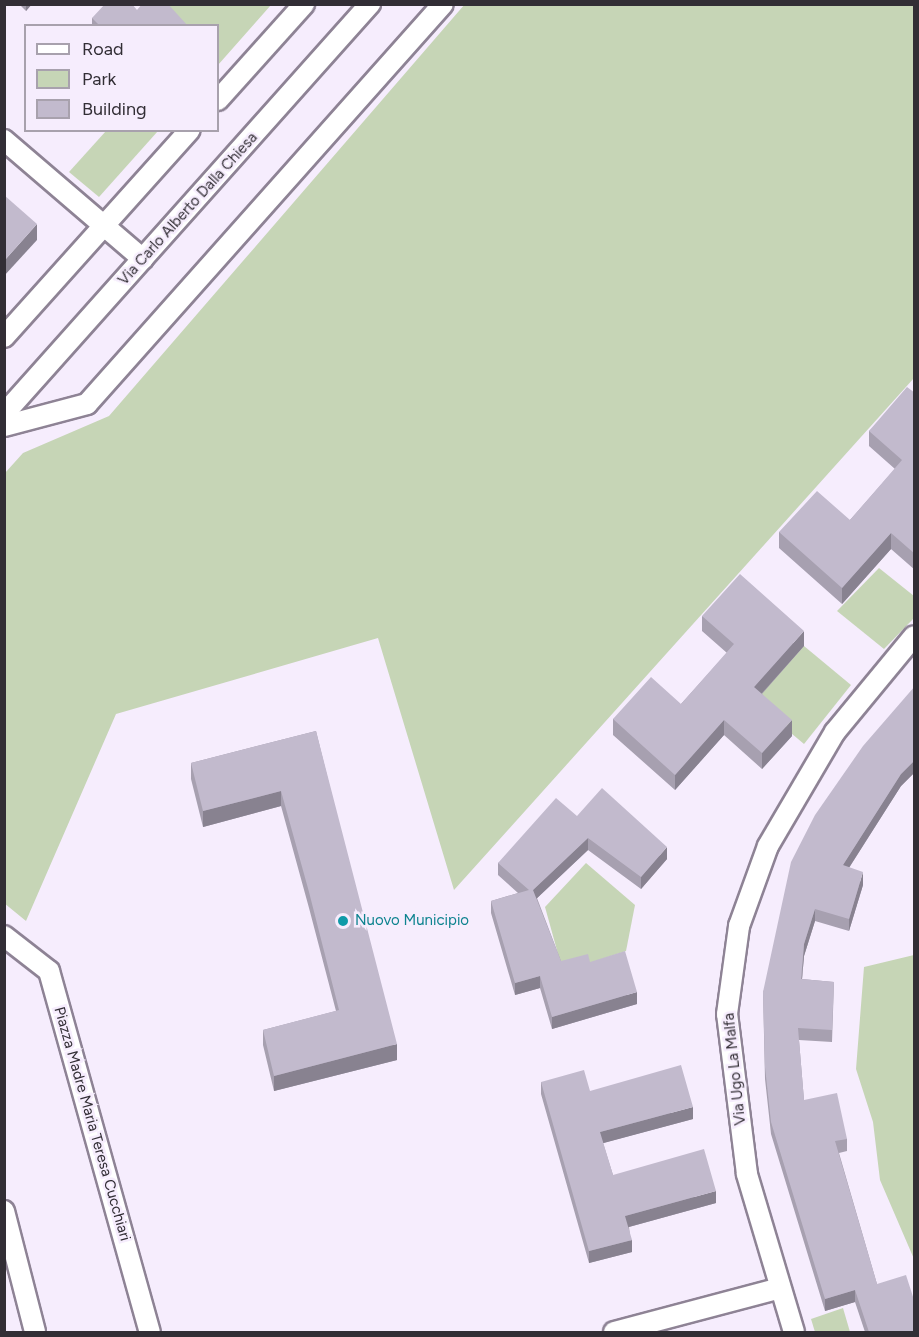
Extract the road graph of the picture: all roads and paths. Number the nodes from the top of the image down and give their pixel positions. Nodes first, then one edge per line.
1 (304, 4) edge
2 (370, 4) edge
3 (443, 4) edge
4 (219, 99) edge
5 (188, 132) edge
6 (4, 140) edge
7 (102, 226) junction
8 (143, 259) junction
9 (4, 337) edge
10 (4, 414) edge
11 (4, 426) edge
12 (915, 636) edge
13 (4, 936) edge
14 (4, 1211) edge
15 (780, 1288) junction
16 (35, 1332) edge
17 (150, 1332) edge
18 (614, 1332) edge
19 (794, 1332) edge

1 - 4 street
2 - 8 street, Via Carlo Alberto Dalla Chiesa
3 - 11 street
5 - 7 street
6 - 7 street
7 - 8 street
7 - 9 street
8 - 10 street, Via Carlo Alberto Dalla Chiesa
12 - 15 street, Via Ugo La Malfa
13 - 17 street, Piazza Madre Maria Teresa Cucchiari
14 - 16 street
15 - 18 street
15 - 19 street, Via Ugo La Malfa

